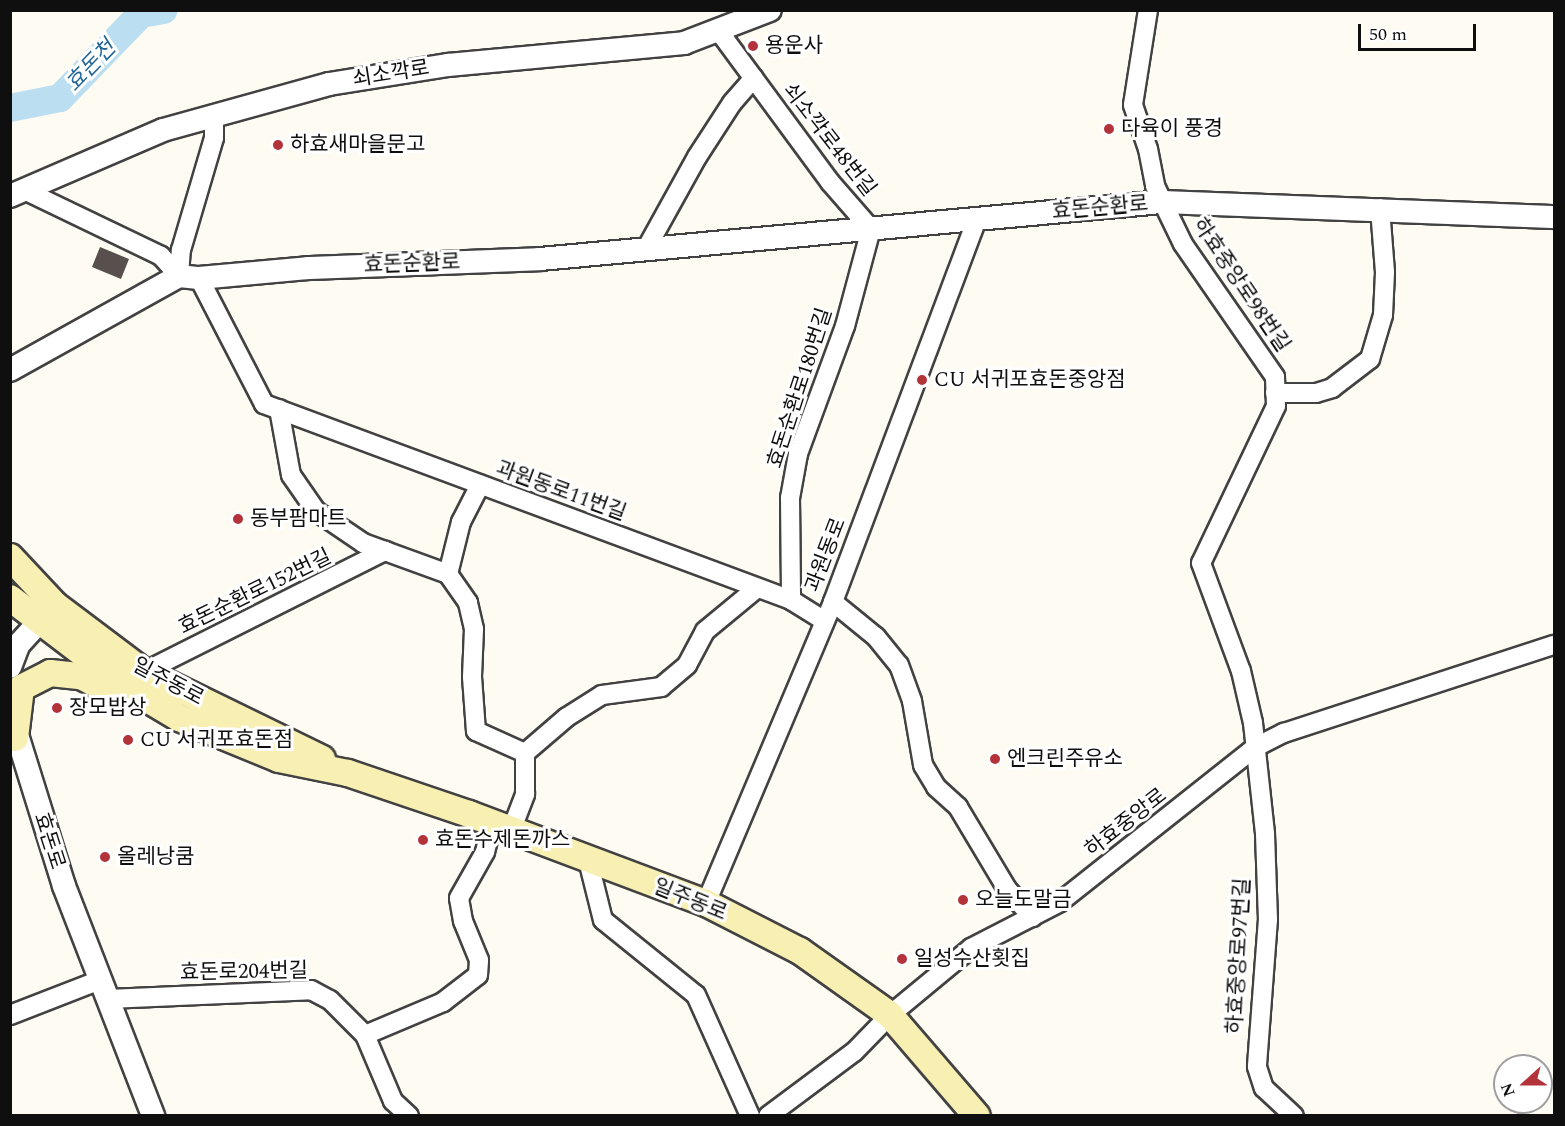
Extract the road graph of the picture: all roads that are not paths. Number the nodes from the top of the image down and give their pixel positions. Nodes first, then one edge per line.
1 (770, 10) edge
2 (1148, 10) edge
3 (718, 30) junction
4 (754, 78) junction
5 (214, 118) junction
6 (17, 193) edge
7 (1161, 202) junction
8 (1380, 208) junction
9 (1554, 217) edge
10 (977, 219) junction
11 (871, 228) junction
12 (646, 249) junction
13 (189, 277) junction
14 (10, 370) edge
15 (1275, 393) junction
16 (279, 410) junction
17 (480, 485) junction
18 (385, 551) junction
19 (10, 557) edge
20 (448, 574) junction
21 (756, 588) junction
22 (10, 597) edge
23 (791, 600) junction
24 (833, 602) junction
25 (46, 614) junction
26 (824, 621) junction
27 (1554, 645) edge
28 (10, 667) edge
29 (144, 672) junction
30 (10, 699) edge
31 (13, 733) edge
32 (1254, 748) junction
33 (525, 753) junction
34 (279, 759) junction
35 (348, 773) junction
36 (501, 828) junction
37 (588, 860) junction
38 (706, 903) junction
39 (1032, 917) junction
40 (104, 990) junction
41 (10, 1015) edge
42 (890, 1015) junction
43 (365, 1035) junction
44 (153, 1116) edge
45 (408, 1116) edge
46 (750, 1116) edge
47 (768, 1116) edge
48 (977, 1116) edge
49 (1294, 1116) edge

1 - 3 street, 쇠소깍로
2 - 7 street, 하효중앙로98번길
3 - 4 street, 쇠소깍로48번길
3 - 5 street, 쇠소깍로
4 - 11 street, 쇠소깍로48번길
4 - 12 street
5 - 6 street, 쇠소깍로
5 - 13 street
6 - 13 street, 쇠소깍로
7 - 8 street, 효돈순환로
7 - 10 street, 효돈순환로
7 - 15 street, 하효중앙로98번길
8 - 9 street, 효돈순환로
8 - 15 street
10 - 11 street, 효돈순환로
10 - 24 street, 과원동로
11 - 12 street, 효돈순환로
11 - 23 street, 효돈순환로180번길
12 - 13 street, 효돈순환로
13 - 14 street, 효돈순환로
13 - 16 street
15 - 32 street, 하효중앙로98번길
16 - 17 street, 과원동로11번길
16 - 18 street, 효돈순환로152번길
17 - 20 street
17 - 21 street, 과원동로11번길
18 - 20 street, 효돈순환로152번길
18 - 29 street, 효돈순환로152번길
19 - 25 main road, 일주동로
20 - 33 street
21 - 23 street, 과원동로11번길
21 - 33 street
22 - 25 main road, 일주동로
23 - 26 street, 과원동로11번길
24 - 26 street, 과원동로
24 - 39 street
25 - 28 street
25 - 29 main road, 일주동로
25 - 34 main road, 일주동로
26 - 38 street, 과원동로
27 - 32 street, 하효중앙로
29 - 35 main road, 일주동로
30 - 31 street, 효돈로
31 - 34 main road
31 - 40 street, 효돈로
32 - 39 street, 하효중앙로
32 - 49 street, 하효중앙로97번길
33 - 36 street
34 - 35 main road, 일주동로
35 - 36 main road, 일주동로
36 - 37 main road, 일주동로
36 - 43 street
37 - 38 main road, 일주동로
37 - 46 street
38 - 42 main road, 일주동로
39 - 42 street, 하효중앙로
40 - 41 street
40 - 43 street, 효돈로204번길
40 - 44 street, 효돈로
42 - 47 street, 하효중앙로
42 - 48 main road, 일주동로
43 - 45 street, 효돈로204번길

